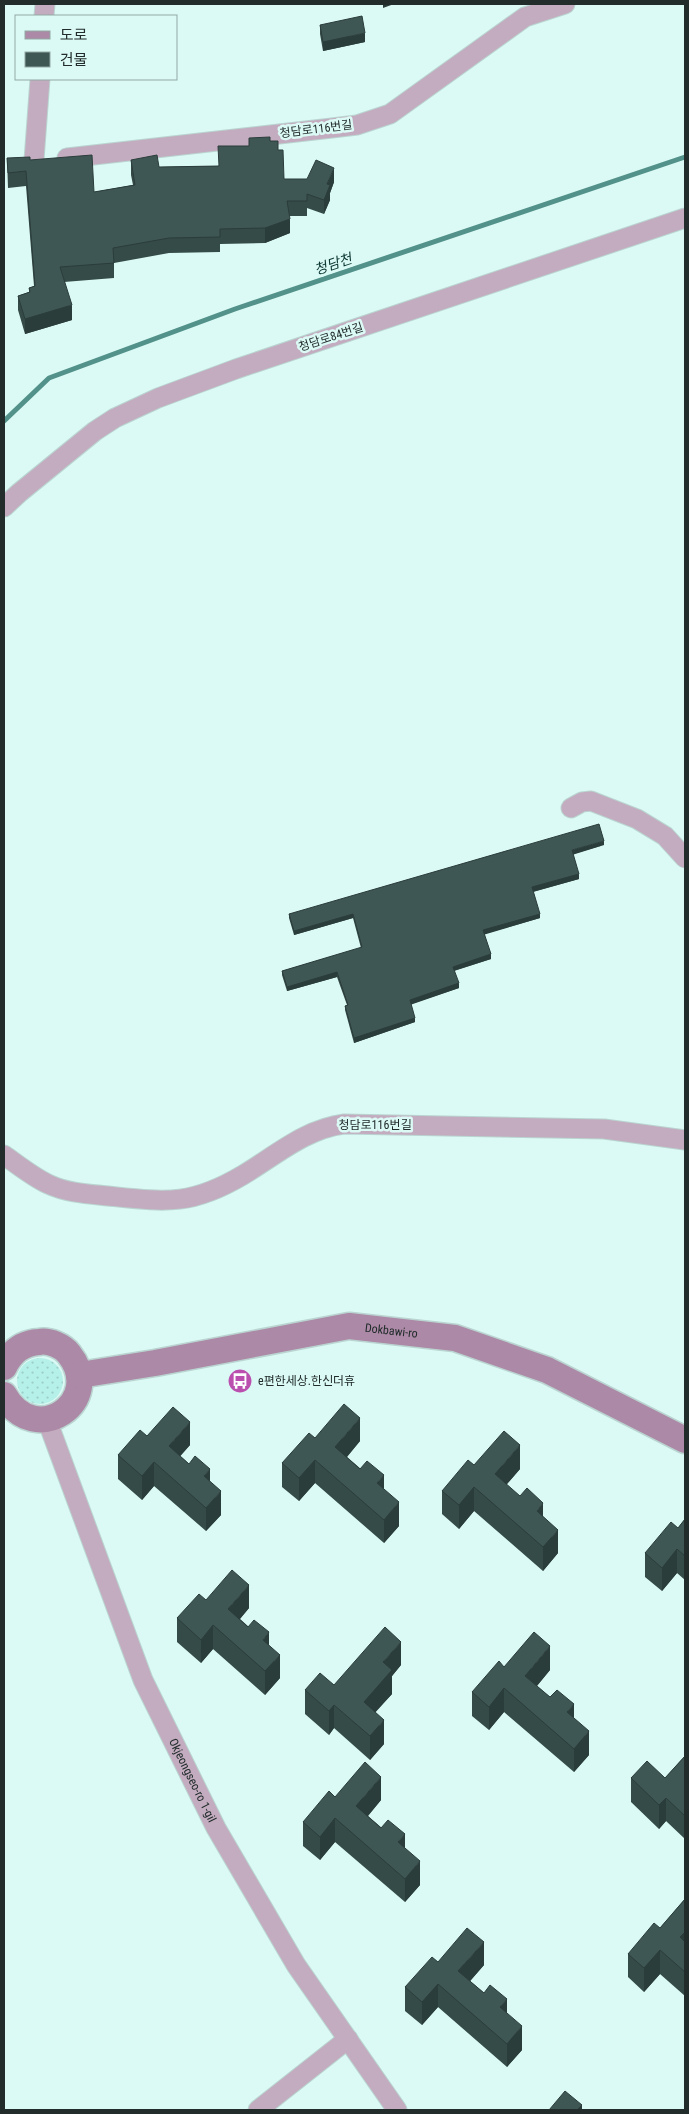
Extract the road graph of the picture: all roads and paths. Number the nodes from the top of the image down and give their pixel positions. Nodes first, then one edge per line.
1 (565, 4) edge
2 (40, 80) edge
3 (685, 218) edge
4 (4, 507) edge
5 (570, 808) dead end
6 (685, 858) edge
7 (685, 1140) edge
8 (4, 1155) edge
9 (4, 1367) edge
10 (80, 1375) junction
11 (4, 1395) edge
12 (47, 1420) junction
13 (685, 1440) edge
14 (348, 2039) junction
15 (258, 2110) edge
16 (397, 2110) edge

1 - 2 street, 청담로116번길
3 - 4 street, 청담로84번길
5 - 6 street
7 - 8 street, 청담로116번길
9 - 10 main road
10 - 12 main road
10 - 13 main road, Dokbawi-ro
11 - 12 main road
12 - 14 street, Okjeongseo-ro 1-gil
14 - 15 street
14 - 16 street, Okjeongseo-ro 1-gil

